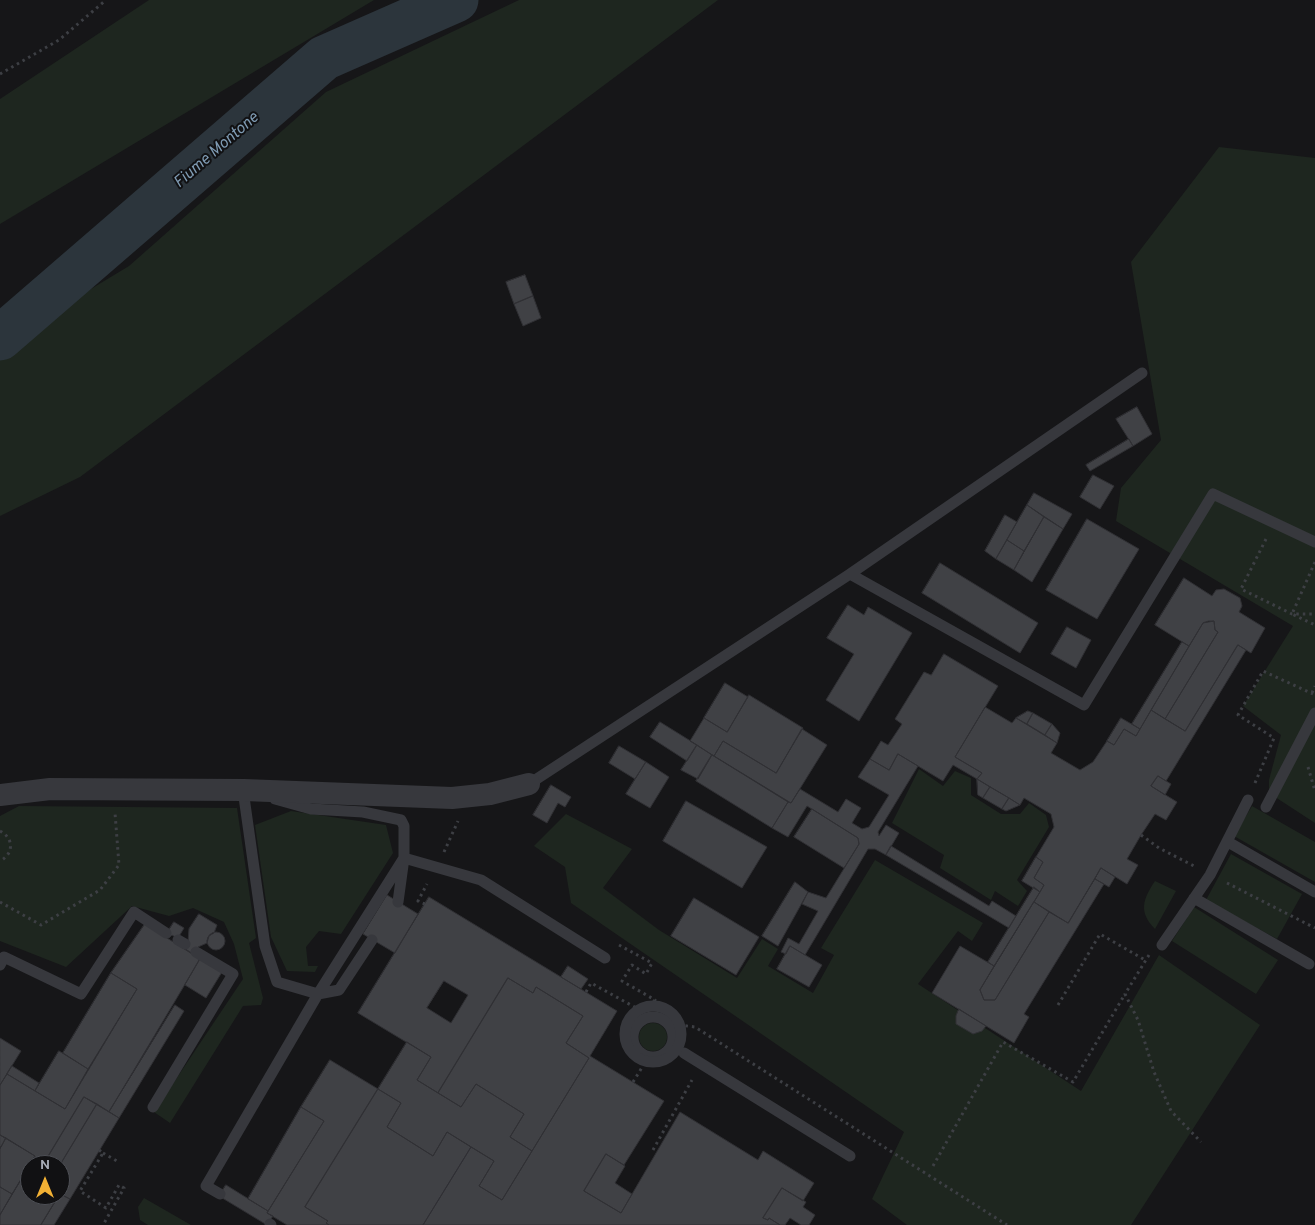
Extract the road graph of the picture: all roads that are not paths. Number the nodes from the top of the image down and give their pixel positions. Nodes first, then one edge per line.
1 (1142, 373) dead end
2 (1315, 542) edge
3 (850, 574) junction
4 (1315, 713) edge
5 (529, 784) joint
6 (244, 790) junction
7 (0, 796) edge
8 (1248, 800) road end
9 (1266, 807) dead end
10 (1228, 842) junction
11 (404, 858) junction
12 (1315, 892) edge
13 (1194, 898) junction
14 (398, 902) dead end
15 (166, 933) dead end
16 (372, 940) dead end
17 (1157, 946) road end
18 (196, 952) dead end
19 (605, 958) dead end
20 (1309, 964) dead end
21 (0, 965) edge
22 (318, 994) junction
23 (684, 1053) dead end
24 (671, 1056) joint
25 (153, 1107) dead end
26 (850, 1156) dead end
27 (220, 1194) dead end

1 - 3 lane
2 - 3 lane
3 - 5 lane
4 - 9 lane
5 - 6 street
6 - 7 street
6 - 11 lane
6 - 22 lane
8 - 10 lane
10 - 12 lane
10 - 13 lane
11 - 14 lane
11 - 19 lane
11 - 22 lane
13 - 17 lane
13 - 20 lane
15 - 21 lane
16 - 22 lane
18 - 25 lane
22 - 27 lane
23 - 26 lane
24 - 24 lane, bridge

